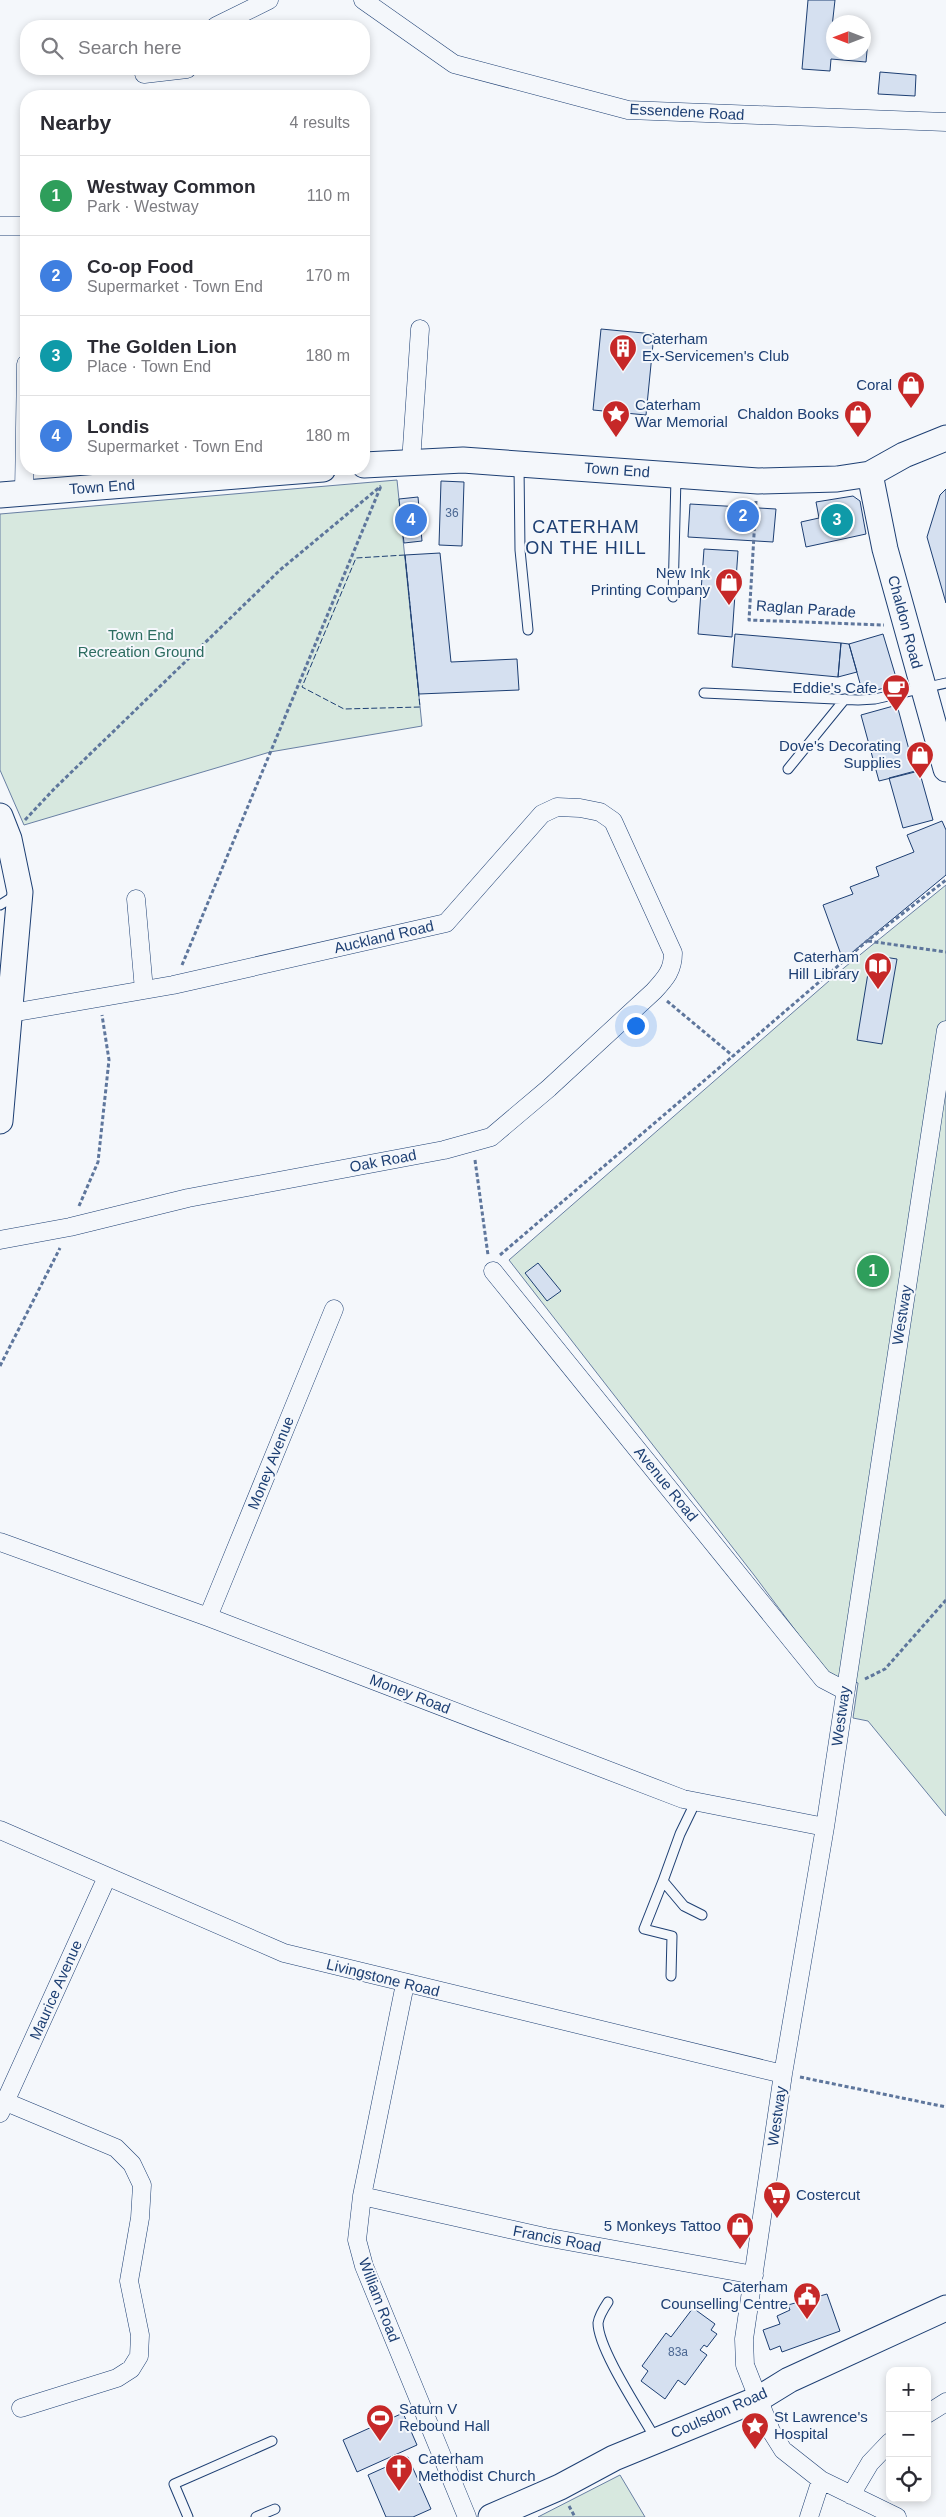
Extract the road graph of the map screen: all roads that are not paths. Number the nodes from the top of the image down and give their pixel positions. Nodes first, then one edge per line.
1 (269, 0) edge
2 (363, 0) edge
3 (228, 20) edge
4 (946, 122) edge
5 (0, 226) edge
6 (20, 226) edge
7 (420, 329) dead end
8 (20, 420) edge
9 (946, 438) edge
10 (411, 462) junction
11 (519, 463) junction
12 (376, 472) edge
13 (870, 474) junction
14 (248, 475) edge
15 (676, 475) junction
16 (12, 494) edge
17 (673, 596) dead end
18 (528, 630) dead end
19 (934, 686) edge
20 (704, 693) dead end
21 (845, 699) junction
22 (788, 768) dead end
23 (946, 769) edge
24 (0, 816) edge
25 (10, 899) edge
26 (136, 899) dead end
27 (666, 937) joint
28 (144, 990) junction
29 (11, 1013) junction
30 (946, 1030) edge
31 (0, 1122) edge
32 (0, 1240) edge
33 (491, 1267) road end
34 (334, 1308) dead end
35 (0, 1542) edge
36 (208, 1617) junction
37 (844, 1690) junction
38 (696, 1801) junction
39 (824, 1827) junction
40 (0, 1830) edge
41 (107, 1877) junction
42 (663, 1881) junction
43 (702, 1915) dead end
44 (671, 1976) dead end
45 (405, 1984) junction
46 (783, 2074) junction
47 (3, 2108) edge
48 (362, 2196) junction
49 (754, 2275) junction
50 (608, 2302) dead end
51 (946, 2308) edge
52 (758, 2400) junction
53 (946, 2402) edge
54 (21, 2408) dead end
55 (930, 2412) edge
56 (272, 2441) dead end
57 (656, 2441) junction
58 (886, 2446) edge
59 (820, 2480) junction
60 (851, 2495) junction
61 (275, 2509) dead end
62 (188, 2517) edge
63 (256, 2517) edge
64 (467, 2517) edge
65 (491, 2517) edge
66 (808, 2517) edge
67 (897, 2517) edge

1 - 3 street
2 - 4 street, Essendene Road
5 - 6 street
7 - 10 street
8 - 16 street
9 - 13 main road
10 - 11 main road, Town End
10 - 12 main road, Town End
11 - 15 main road, Town End
11 - 18 lane
13 - 15 main road, Town End
13 - 19 main road, Chaldon Road
14 - 16 main road, Town End
15 - 17 lane
19 - 21 lane
19 - 23 main road, Chaldon Road
20 - 21 lane
21 - 22 lane
24 - 25 main road
25 - 29 main road
26 - 28 street
27 - 28 street, Auckland Road
27 - 32 street, Oak Road
28 - 29 street, Auckland Road
29 - 31 main road
30 - 37 street, Westway
33 - 37 street, Avenue Road
34 - 36 street, Money Avenue
35 - 36 street, Money Road
36 - 38 street, Money Road
37 - 39 street, Westway
38 - 39 street, Money Road
38 - 42 lane
39 - 46 street, Westway
40 - 41 street, Livingstone Road
41 - 45 street, Livingstone Road
41 - 47 street, Maurice Avenue
42 - 43 lane
42 - 44 lane
45 - 46 street, Livingstone Road
45 - 48 street, William Road
46 - 49 street, Westway
47 - 54 street, Maurice Avenue
48 - 49 street, Francis Road
48 - 64 street, William Road
49 - 52 street, Westway
50 - 57 lane
51 - 52 main road, Coulsdon Road
52 - 57 main road, Coulsdon Road
52 - 59 street, Westway
53 - 55 street
56 - 62 lane
57 - 65 main road, Coulsdon Road
58 - 60 street
59 - 60 street, Westway
59 - 66 street
60 - 67 street, Westway
61 - 63 lane

